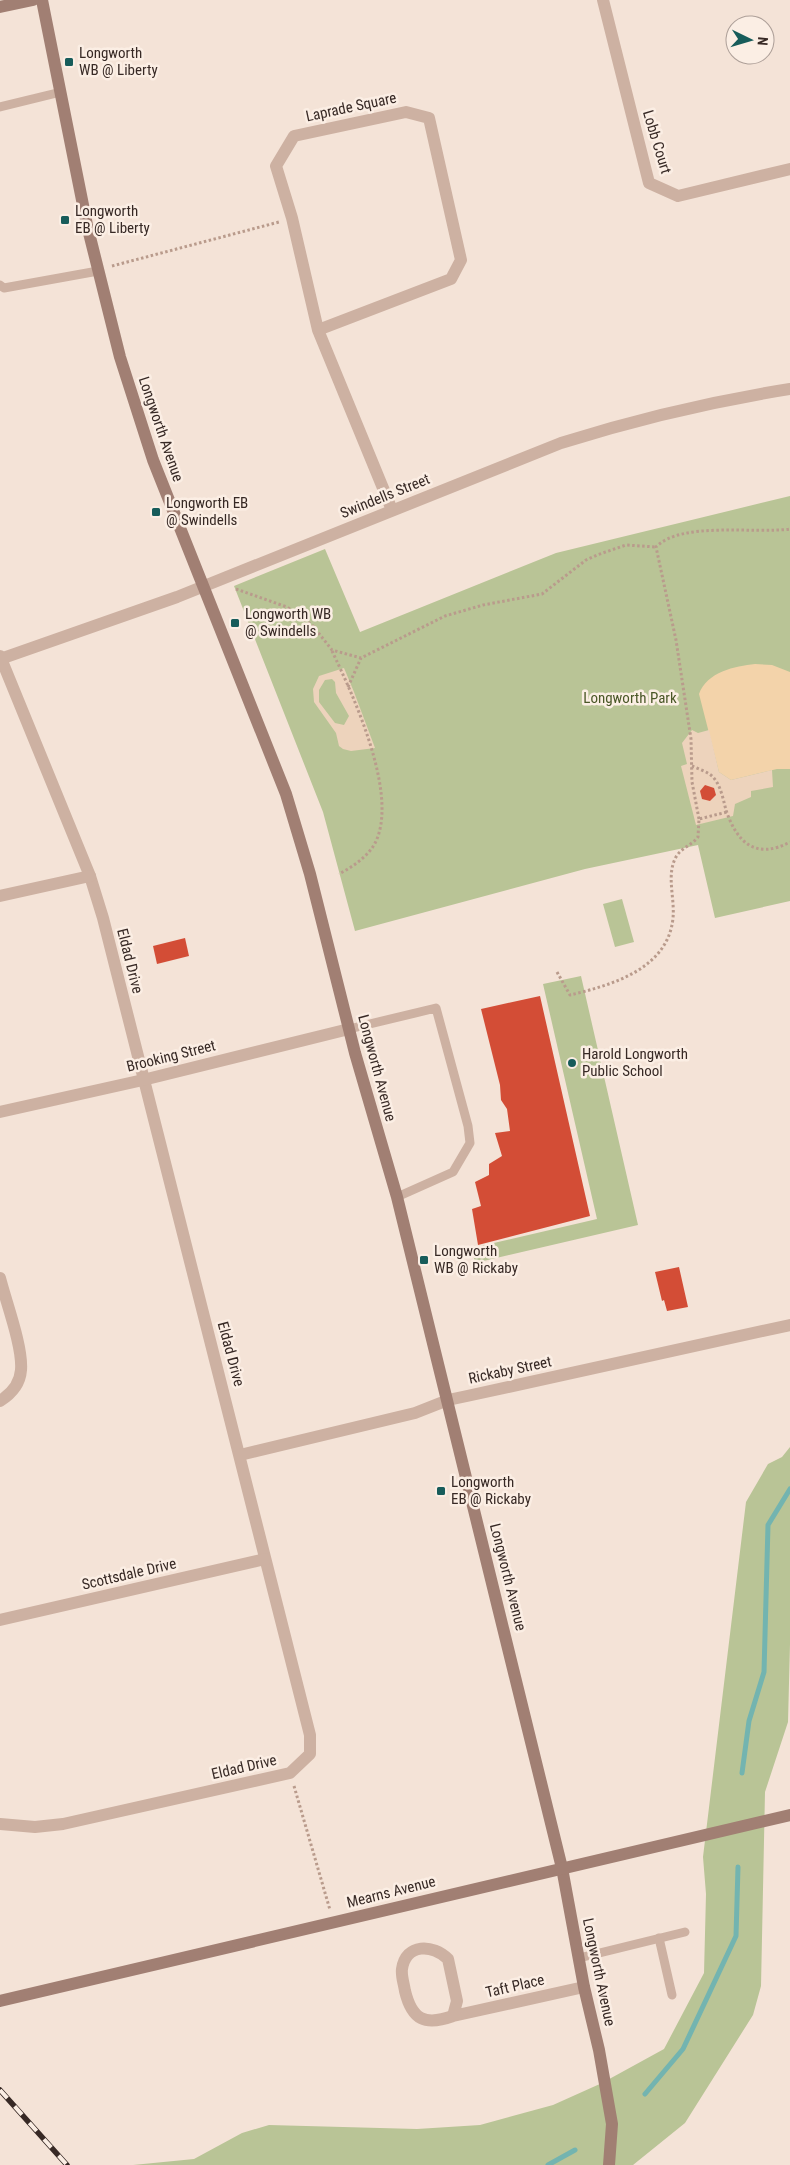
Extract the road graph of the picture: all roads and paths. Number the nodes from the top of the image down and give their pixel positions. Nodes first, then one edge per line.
1 (33, 0) edge
2 (42, 0) edge
3 (603, 0) edge
4 (0, 7) edge
5 (61, 92) junction
6 (0, 107) edge
7 (790, 169) edge
8 (292, 218) junction
9 (98, 271) junction
10 (0, 285) edge
11 (318, 330) junction
12 (790, 389) edge
13 (392, 510) junction
14 (790, 529) edge
15 (656, 547) junction
16 (203, 586) junction
17 (232, 588) dead end
18 (332, 650) junction
19 (0, 658) edge
20 (361, 658) junction
21 (348, 688) junction
22 (692, 766) junction
23 (727, 812) junction
24 (699, 820) junction
25 (790, 842) edge
26 (338, 874) dead end
27 (90, 876) junction
28 (0, 896) edge
29 (556, 972) dead end
30 (349, 1029) junction
31 (143, 1080) junction
32 (0, 1112) edge
33 (397, 1197) junction
34 (0, 1278) edge
35 (790, 1325) edge
36 (448, 1400) junction
37 (0, 1401) edge
38 (240, 1455) junction
39 (265, 1559) junction
40 (0, 1620) edge
41 (290, 1773) junction
42 (790, 1815) edge
43 (0, 1824) edge
44 (562, 1868) junction
45 (333, 1923) junction
46 (685, 1932) dead end
47 (659, 1938) junction
48 (579, 1958) junction
49 (584, 1987) junction
50 (672, 1995) dead end
51 (0, 2001) edge
52 (453, 2016) junction
53 (609, 2165) edge

1 - 4 street
2 - 5 street, Longworth Avenue
3 - 7 street, Lobb Court
5 - 6 lane
5 - 9 street, Longworth Avenue
8 - 9 path
8 - 11 street, Laprade Square
8 - 11 street, Laprade Square
9 - 10 lane
9 - 16 street, Longworth Avenue
11 - 13 street, Laprade Square
12 - 13 street, Swindells Street
13 - 16 street, Swindells Street
14 - 15 path
15 - 20 path
15 - 22 path
16 - 19 street, Swindells Street
16 - 30 street, Longworth Avenue
17 - 18 path
18 - 20 path
18 - 21 path
19 - 27 street, Eldad Drive
20 - 21 path
21 - 26 path
22 - 23 path
22 - 24 path
23 - 24 path
23 - 25 path
24 - 29 path
27 - 28 street
27 - 31 street, Eldad Drive
30 - 31 street, Brooking Street
30 - 33 street, Longworth Avenue
30 - 33 lane
31 - 32 street, Brooking Street
31 - 38 street, Eldad Drive
33 - 36 street, Longworth Avenue
34 - 37 street
35 - 36 street, Rickaby Street
36 - 38 street, Rickaby Street
36 - 44 street, Longworth Avenue
38 - 39 street, Eldad Drive
39 - 40 street, Scottsdale Drive
39 - 41 street, Eldad Drive
41 - 43 street, Eldad Drive
41 - 45 path
42 - 44 street, Mearns Avenue
44 - 45 street, Mearns Avenue
44 - 48 street, Longworth Avenue
45 - 51 street, Mearns Avenue
46 - 47 lane
47 - 48 lane
47 - 50 lane
48 - 49 street, Longworth Avenue
49 - 52 street, Taft Place
49 - 53 street, Longworth Avenue
52 - 52 street, Taft Place

